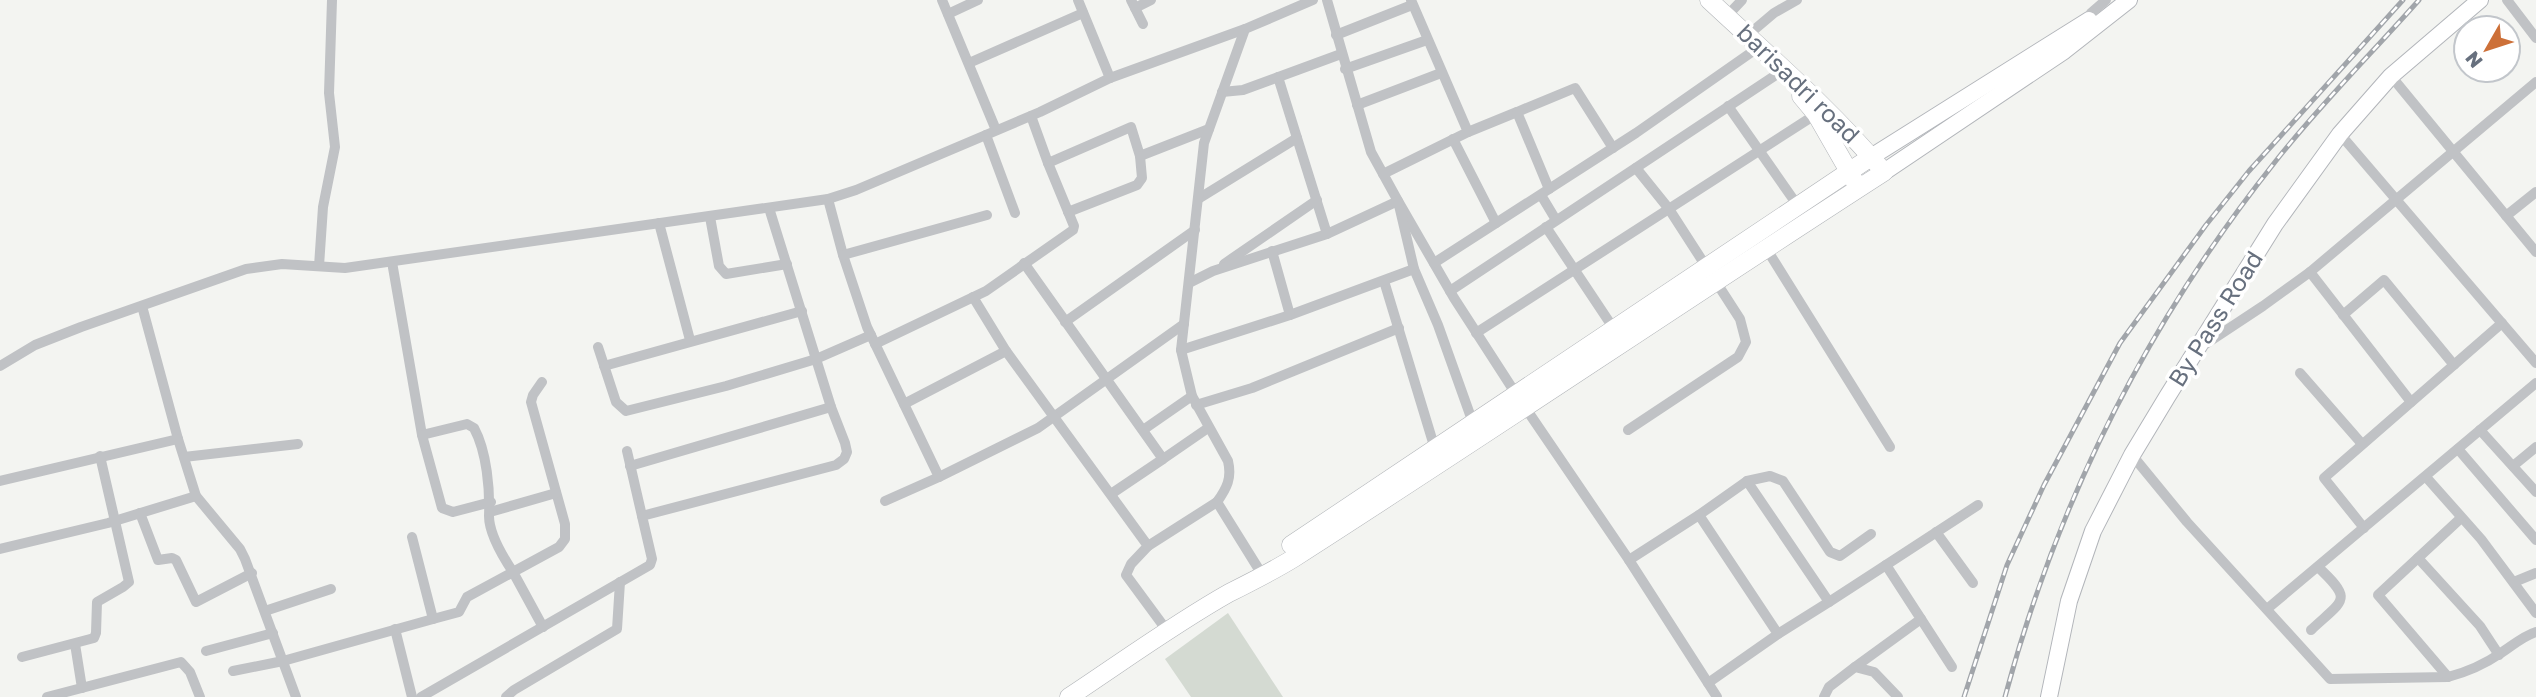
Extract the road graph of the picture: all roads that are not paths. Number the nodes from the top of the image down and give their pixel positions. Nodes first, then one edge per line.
1 (332, 0) edge
2 (942, 0) edge
3 (978, 0) edge
4 (1078, 0) edge
5 (1152, 0) edge
6 (1314, 0) edge
7 (1327, 0) edge
8 (1699, 0) edge
9 (1709, 0) edge
10 (1742, 0) edge
11 (1797, 0) edge
12 (2106, 0) edge
13 (2127, 0) edge
14 (2140, 0) edge
15 (2480, 0) edge
16 (2507, 0) edge
17 (1411, 2) edge
18 (1295, 3) edge
19 (1133, 4) edge
20 (948, 13) junction
21 (1083, 13) junction
22 (1727, 16) junction
23 (2104, 19) junction
24 (2085, 23) junction
25 (1143, 24) dead end
26 (1244, 29) junction
27 (1336, 34) junction
28 (2536, 38) edge
29 (1427, 40) junction
30 (1754, 44) junction
31 (1342, 54) junction
32 (968, 64) junction
33 (1345, 69) junction
34 (1782, 72) junction
35 (1441, 73) junction
36 (2391, 76) junction
37 (1278, 77) junction
38 (1110, 78) junction
39 (2010, 78) junction
40 (2536, 82) edge
41 (1222, 92) junction
42 (1357, 105) junction
43 (1728, 106) junction
44 (1821, 111) junction
45 (1517, 112) junction
46 (1031, 116) junction
47 (1209, 129) junction
48 (991, 132) junction
49 (1468, 132) junction
50 (2340, 134) junction
51 (1297, 138) junction
52 (1453, 139) junction
53 (1613, 148) junction
54 (1759, 151) junction
55 (2452, 152) junction
56 (1140, 156) junction
57 (1871, 157) junction
58 (1048, 163) junction
59 (1636, 168) junction
60 (1849, 172) junction
61 (1884, 172) junction
62 (1383, 174) junction
63 (1859, 188) junction
64 (1545, 192) junction
65 (2536, 192) edge
66 (1198, 199) junction
67 (828, 200) junction
68 (1317, 200) junction
69 (2396, 200) junction
70 (1398, 201) junction
71 (1798, 206) junction
72 (769, 208) junction
73 (1669, 209) junction
74 (1068, 212) junction
75 (1015, 213) dead end
76 (987, 215) dead end
77 (710, 216) junction
78 (2506, 216) junction
79 (1556, 220) junction
80 (659, 223) junction
81 (1496, 223) junction
82 (1546, 227) junction
83 (1195, 230) junction
84 (1327, 234) junction
85 (1766, 248) junction
86 (1272, 251) junction
87 (2536, 252) edge
88 (843, 255) junction
89 (392, 262) junction
90 (1024, 263) junction
91 (1434, 263) junction
92 (787, 264) junction
93 (319, 266) junction
94 (1415, 269) junction
95 (1574, 269) junction
96 (1213, 271) junction
97 (2310, 272) junction
98 (1710, 274) junction
99 (1384, 281) junction
100 (1189, 283) junction
101 (1450, 291) junction
102 (973, 297) junction
103 (142, 306) junction
104 (802, 311) junction
105 (1290, 315) junction
106 (2343, 315) junction
107 (1065, 322) junction
108 (2502, 323) junction
109 (1184, 324) junction
110 (1399, 328) junction
111 (1614, 329) junction
112 (1476, 332) junction
113 (873, 339) junction
114 (690, 341) junction
115 (598, 347) dead end
116 (2197, 349) junction
117 (1181, 350) junction
118 (1006, 351) junction
119 (816, 359) junction
120 (2536, 363) edge
121 (2454, 365) junction
122 (0, 366) edge
123 (604, 366) junction
124 (2300, 373) dead end
125 (1106, 380) junction
126 (542, 382) dead end
127 (2536, 383) edge
128 (1194, 400) junction
129 (1521, 401) junction
130 (2411, 402) junction
131 (904, 404) junction
132 (831, 407) junction
133 (1054, 417) junction
134 (1473, 423) junction
135 (1208, 428) junction
136 (1143, 430) junction
137 (1628, 430) dead end
138 (2480, 430) junction
139 (422, 435) junction
140 (178, 439) junction
141 (298, 444) dead end
142 (2362, 444) junction
143 (1890, 447) dead end
144 (2536, 447) edge
145 (1436, 449) junction
146 (2458, 449) junction
147 (627, 451) dead end
148 (2132, 455) junction
149 (100, 457) junction
150 (184, 457) junction
151 (1163, 459) junction
152 (630, 466) junction
153 (2513, 466) junction
154 (2426, 477) junction
155 (939, 478) junction
156 (0, 481) edge
157 (1747, 481) junction
158 (2536, 492) edge
159 (556, 493) junction
160 (1111, 494) junction
161 (197, 496) junction
162 (885, 501) dead end
163 (1217, 502) junction
164 (1978, 505) dead end
165 (491, 507) junction
166 (140, 513) junction
167 (1699, 514) junction
168 (642, 516) junction
169 (2461, 518) junction
170 (115, 521) junction
171 (2364, 528) junction
172 (1936, 532) junction
173 (1871, 534) dead end
174 (412, 537) dead end
175 (2536, 540) edge
176 (1149, 546) junction
177 (0, 549) edge
178 (2418, 558) junction
179 (1629, 560) junction
180 (1886, 565) junction
181 (2318, 566) junction
182 (513, 572) junction
183 (1261, 572) junction
184 (252, 573) junction
185 (2536, 573) edge
186 (620, 582) junction
187 (2514, 582) junction
188 (1973, 583) dead end
189 (331, 589) dead end
190 (1829, 602) junction
191 (2267, 609) junction
192 (265, 611) junction
193 (2536, 613) edge
194 (433, 618) junction
195 (1921, 619) junction
196 (543, 627) junction
197 (396, 629) junction
198 (2311, 630) dead end
199 (1168, 632) junction
200 (2536, 632) edge
201 (273, 633) junction
202 (1778, 634) junction
203 (75, 644) junction
204 (206, 651) dead end
205 (2499, 655) junction
206 (22, 657) dead end
207 (283, 661) junction
208 (1855, 667) junction
209 (1952, 667) dead end
210 (233, 671) dead end
211 (2448, 677) junction
212 (1708, 683) junction
213 (82, 688) junction
214 (47, 697) edge
215 (200, 697) edge
216 (292, 697) edge
217 (412, 697) edge
218 (421, 697) edge
219 (506, 697) edge
220 (1069, 697) edge
221 (1717, 697) edge
222 (1824, 697) edge
223 (1898, 697) edge
224 (2049, 697) edge

1 - 93 street
2 - 20 street
3 - 20 street
4 - 21 street
5 - 19 street
6 - 18 street
7 - 27 street
8 - 30 main road, barisadri road
9 - 22 main road, barisadri road
10 - 22 street
11 - 30 street
12 - 24 street
13 - 23 street
13 - 24 street
14 - 23 street
15 - 36 street, By Pass Road
16 - 28 street
17 - 27 street
17 - 29 street
18 - 26 street
19 - 25 street
20 - 32 street
21 - 32 street
21 - 38 street
22 - 30 main road, barisadri road
23 - 39 street
24 - 39 street
26 - 38 street
26 - 41 street
27 - 31 street
29 - 33 street
29 - 35 street
30 - 34 main road, barisadri road
30 - 53 street
31 - 33 street
31 - 37 street
32 - 48 street
33 - 42 street
34 - 43 street
34 - 44 main road, barisadri road
34 - 44 main road, barisadri road
35 - 42 street
35 - 49 street
36 - 50 street, By Pass Road
36 - 55 street
37 - 41 street
37 - 51 street
38 - 46 street
39 - 57 street
39 - 61 street
40 - 55 street
41 - 47 street
42 - 62 street
43 - 54 street
43 - 59 street
44 - 54 street
44 - 57 main road, barisadri road
44 - 60 main road
45 - 49 street
45 - 53 street
45 - 64 street
46 - 48 street
46 - 58 street
47 - 56 street
47 - 66 street
48 - 67 street
48 - 75 street
49 - 52 street
50 - 69 street
50 - 116 street, By Pass Road
51 - 66 street
51 - 68 street
52 - 62 street
52 - 81 street
53 - 64 street
54 - 71 street
54 - 73 street
55 - 69 street
55 - 78 street
56 - 58 street
56 - 74 street
57 - 60 main road
57 - 61 main road, barisadri road
58 - 74 street
59 - 73 street
59 - 79 street
60 - 63 main road
60 - 71 main road
61 - 63 main road
62 - 70 street
63 - 85 main road
64 - 79 street
64 - 81 street
65 - 78 street
66 - 83 street
67 - 72 street
67 - 88 street
68 - 84 street
68 - 96 street
69 - 97 street
69 - 108 street
70 - 84 street
70 - 91 street
70 - 94 street
71 - 98 main road
72 - 77 street
72 - 92 street
73 - 95 street
73 - 98 street
74 - 90 street
76 - 88 street
77 - 80 street
77 - 92 street
78 - 87 street
79 - 82 street
80 - 89 street
80 - 114 street
81 - 91 street
82 - 95 street
82 - 101 street
83 - 100 street
83 - 107 street
84 - 86 street
85 - 98 main road
85 - 143 street
86 - 96 street
86 - 105 street
88 - 113 street
89 - 93 street
89 - 139 street
90 - 102 street
90 - 107 street
91 - 101 street
92 - 104 street
93 - 103 street
94 - 99 street
94 - 134 street
95 - 111 street
95 - 112 street
96 - 100 street
97 - 106 street
97 - 116 street
98 - 111 main road
98 - 129 main road
98 - 137 street
99 - 105 street
99 - 110 street
100 - 109 street
101 - 112 street
102 - 113 street
102 - 118 street
103 - 122 street
103 - 140 street
104 - 114 street
104 - 119 street
105 - 117 street
106 - 121 street
106 - 130 street
107 - 125 street
108 - 120 street
108 - 121 street
109 - 117 street
109 - 125 street
110 - 128 street
110 - 145 street
111 - 129 main road
112 - 129 street
113 - 119 street
113 - 131 street
114 - 123 street
115 - 123 street
116 - 148 street, By Pass Road
117 - 128 street
118 - 131 street
118 - 133 street
119 - 123 street
119 - 132 street
121 - 130 street
124 - 142 street
125 - 133 street
125 - 136 street
126 - 159 street
127 - 138 street
128 - 135 street
128 - 136 street
129 - 134 main road
129 - 179 street
129 - 183 main road
130 - 142 street
131 - 155 street
132 - 152 street
132 - 168 street
133 - 155 street
133 - 160 street
134 - 145 main road
135 - 151 street
135 - 163 street
136 - 151 street
138 - 146 street
138 - 153 street
139 - 165 street
139 - 165 street
140 - 149 street
140 - 150 street
141 - 150 street
142 - 171 street
144 - 153 street
145 - 183 main road
146 - 154 street
146 - 175 street
147 - 152 street
148 - 191 street
148 - 224 street, By Pass Road
149 - 156 street
149 - 170 street
150 - 161 street
151 - 160 street
152 - 168 street
153 - 158 street
154 - 169 street
154 - 171 street
155 - 162 street
157 - 167 street
157 - 173 street
157 - 190 street
159 - 165 street
159 - 182 street
160 - 176 street
161 - 166 street
161 - 184 street
163 - 176 street
163 - 183 street
164 - 172 street
165 - 182 street
166 - 170 street
166 - 184 street
167 - 179 street
167 - 202 street
168 - 186 street
169 - 178 street
169 - 187 street
170 - 177 street
170 - 203 street
171 - 181 street
172 - 180 street
172 - 188 street
174 - 194 street
176 - 199 street
178 - 205 street
178 - 211 street
179 - 212 street
180 - 190 street
180 - 195 street
181 - 191 street
181 - 198 street
182 - 194 street
182 - 196 street
183 - 199 main road
184 - 192 street
185 - 187 street
186 - 196 street
186 - 219 street
187 - 193 street
189 - 192 street
190 - 202 street
191 - 211 street
192 - 201 street
194 - 197 street
195 - 208 street
195 - 209 street
196 - 218 street
197 - 207 street
197 - 217 street
199 - 220 main road
200 - 205 street
201 - 204 street
201 - 207 street
202 - 212 street
203 - 206 street
203 - 213 street
205 - 211 street
207 - 210 street
207 - 216 street
208 - 222 street
208 - 223 street
212 - 221 street
213 - 214 street
213 - 215 street

